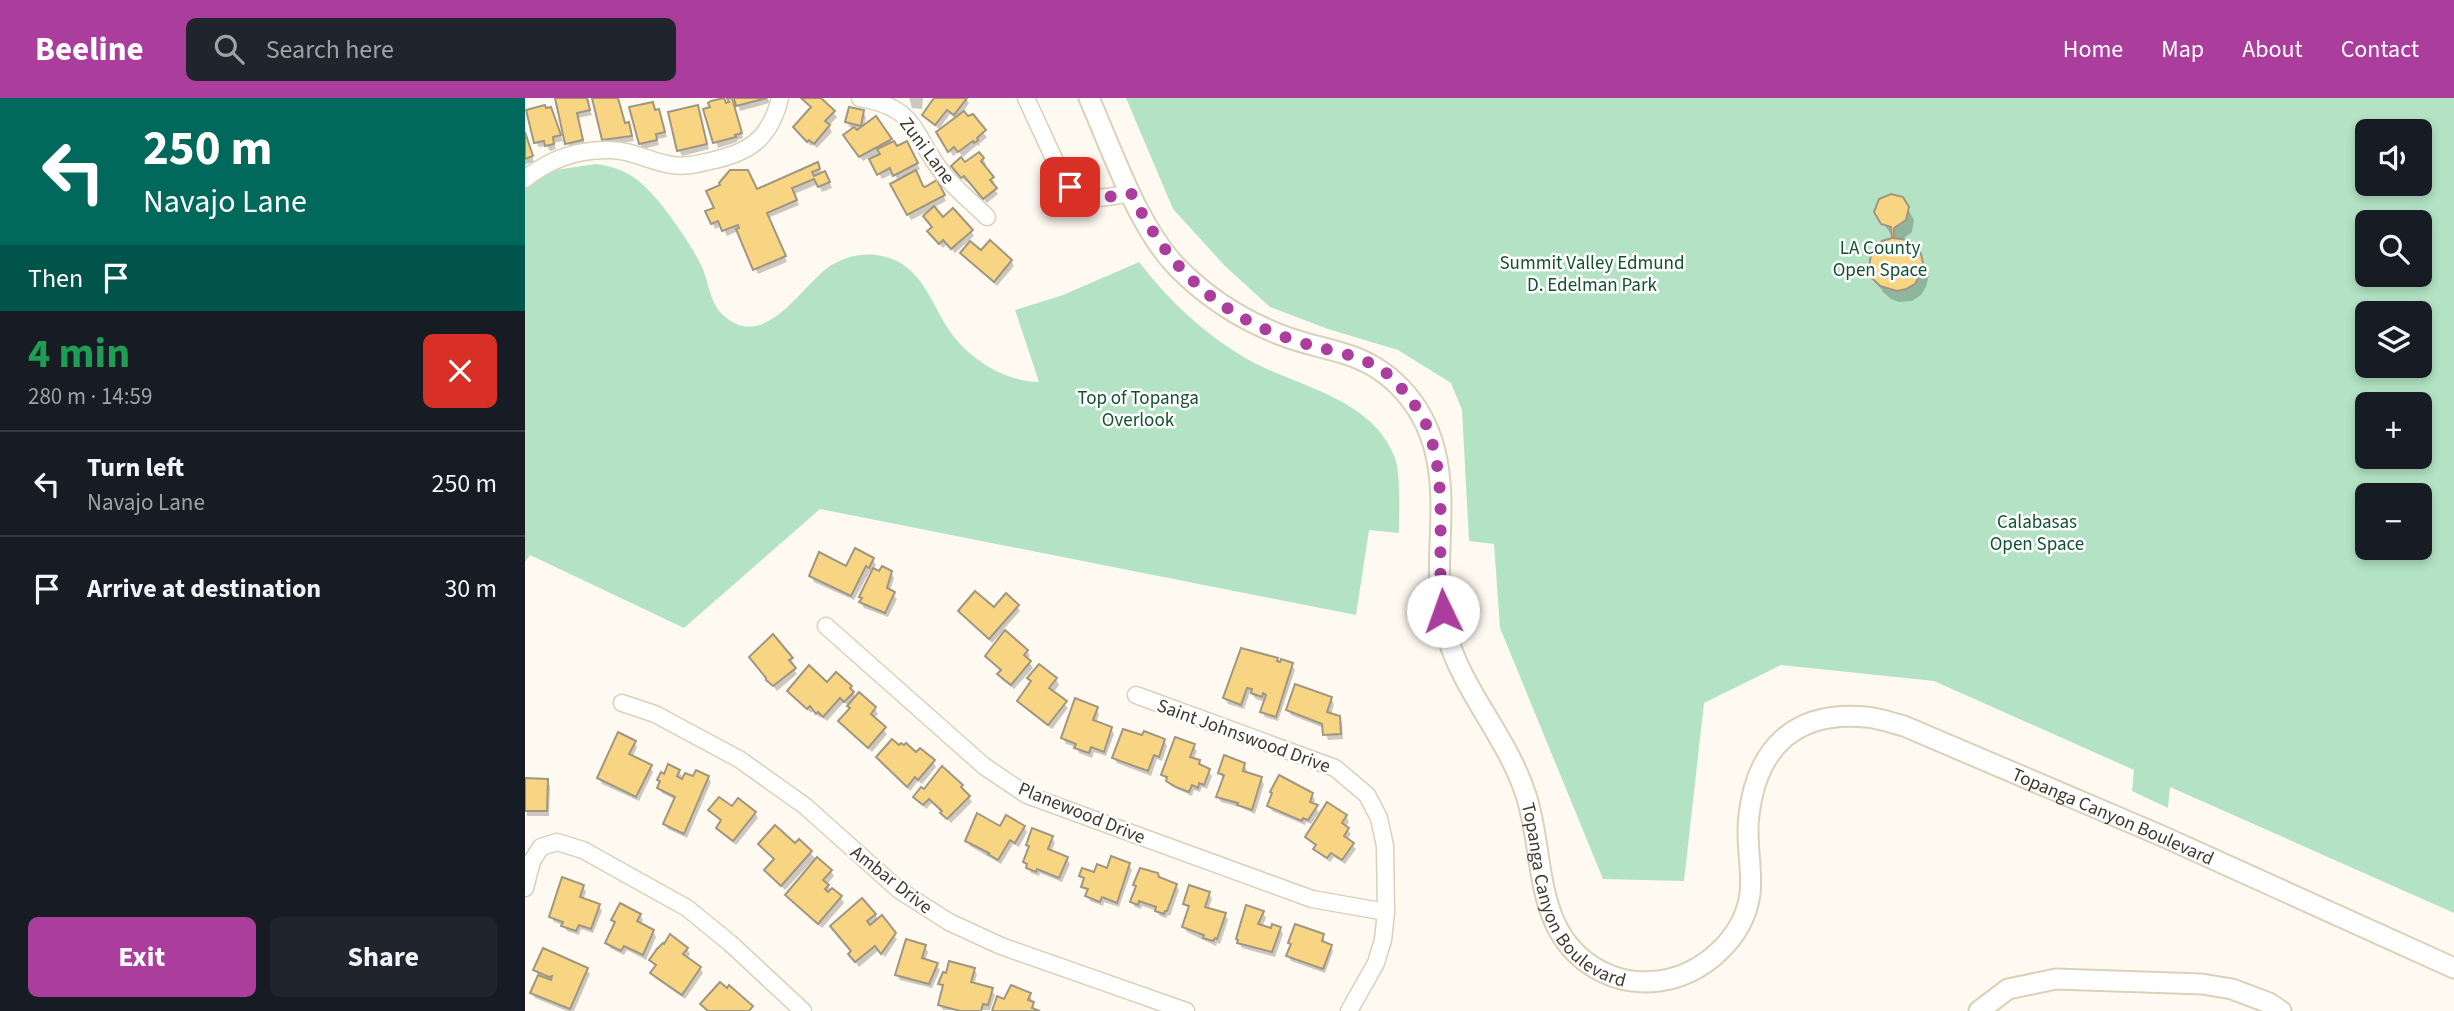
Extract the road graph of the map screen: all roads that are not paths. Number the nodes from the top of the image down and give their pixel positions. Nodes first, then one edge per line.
1 (780, 98) edge
2 (860, 98) edge
3 (1026, 98) edge
4 (1089, 98) edge
5 (525, 179) edge
6 (1131, 193) junction
7 (987, 217) dead end
8 (825, 626) dead end
9 (1136, 695) dead end
10 (622, 703) dead end
11 (525, 888) edge
12 (1386, 912) junction
13 (2454, 968) edge
14 (803, 1011) edge
15 (1186, 1011) edge
16 (1349, 1011) edge
17 (1979, 1011) edge
18 (2281, 1011) edge

1 - 5 street
2 - 7 street, Zuni Lane
3 - 6 street
4 - 6 main road, Topanga Canyon Boulevard
6 - 13 main road, Topanga Canyon Boulevard
8 - 12 street, Planewood Drive
9 - 12 street, Saint Johnswood Drive
10 - 15 street, Ambar Drive
11 - 14 street
12 - 16 street, Saint Johnswood Drive
17 - 18 main road

